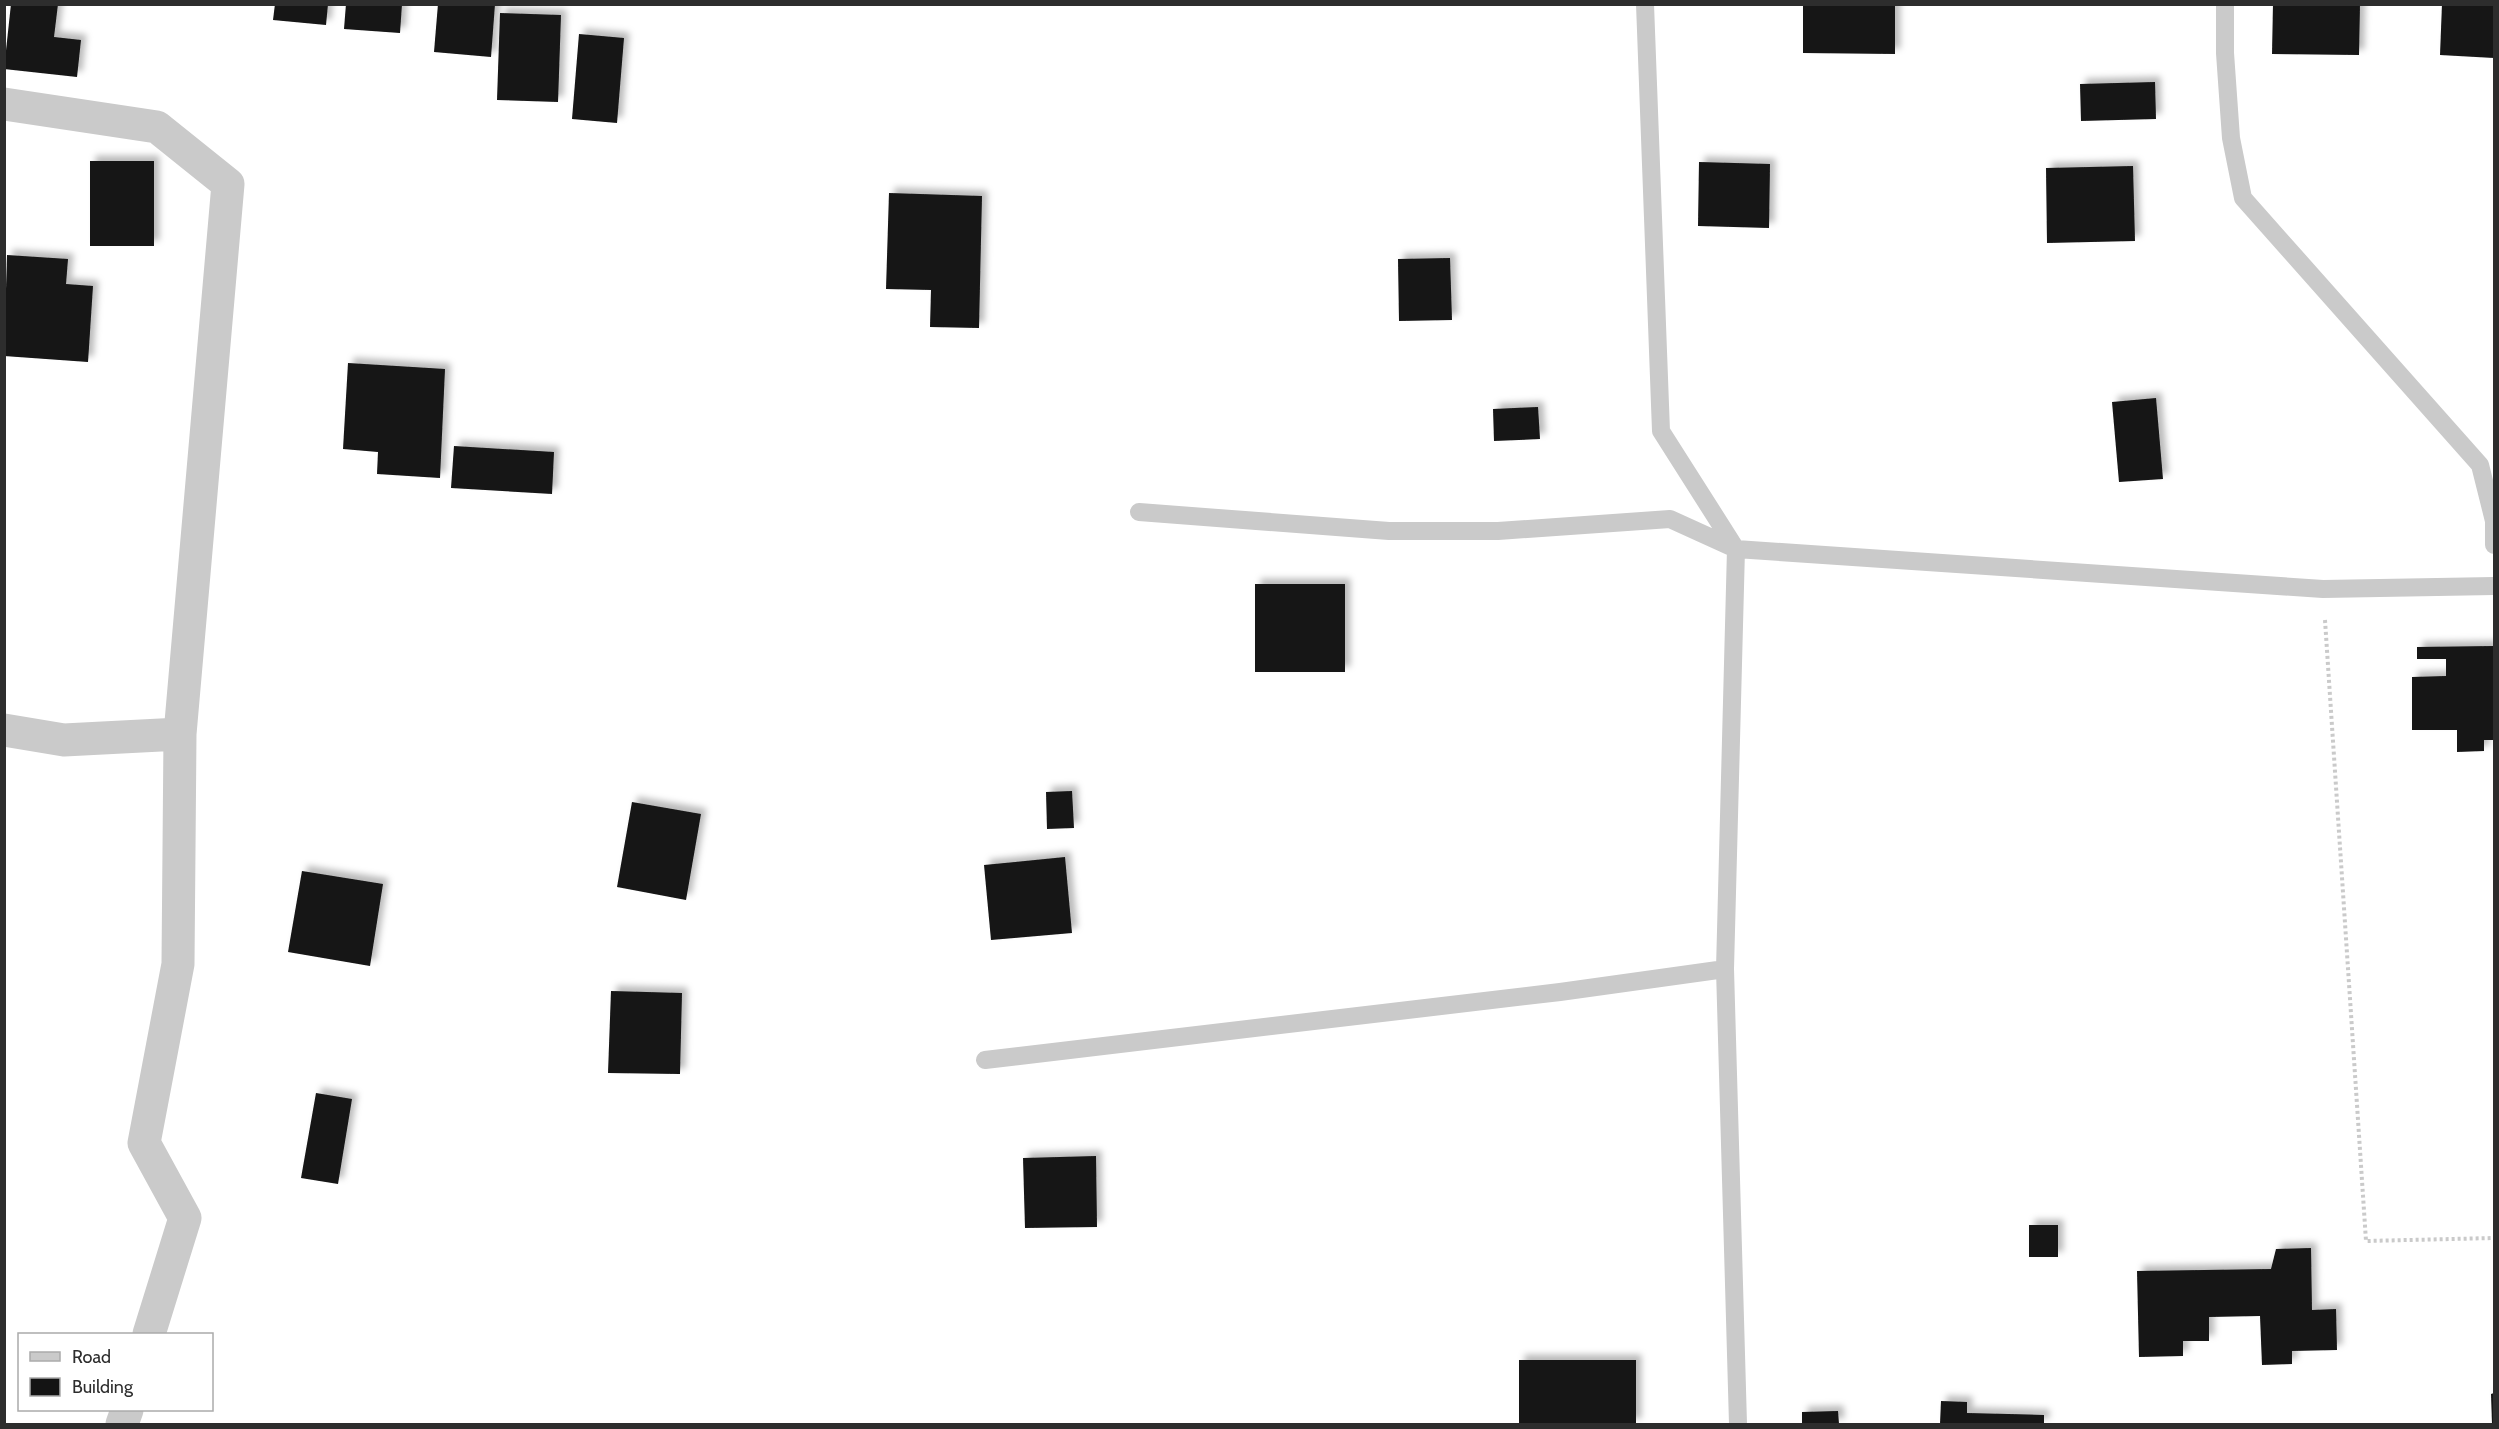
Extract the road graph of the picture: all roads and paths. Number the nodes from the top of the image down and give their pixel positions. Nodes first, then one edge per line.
1 (1645, 4) edge
2 (2225, 4) edge
3 (4, 104) edge
4 (1138, 512) dead end
5 (2494, 545) edge
6 (1736, 549) junction
7 (2494, 585) edge
8 (2323, 589) junction
9 (4, 730) edge
10 (180, 734) junction
11 (1725, 969) junction
12 (985, 1060) dead end
13 (2494, 1238) edge
14 (150, 1333) edge
15 (1738, 1425) edge

1 - 6 lane
2 - 5 lane
3 - 10 street
4 - 6 lane
6 - 8 lane
6 - 11 lane
7 - 8 lane
8 - 13 path
9 - 10 street
10 - 14 street
11 - 12 lane
11 - 15 lane

